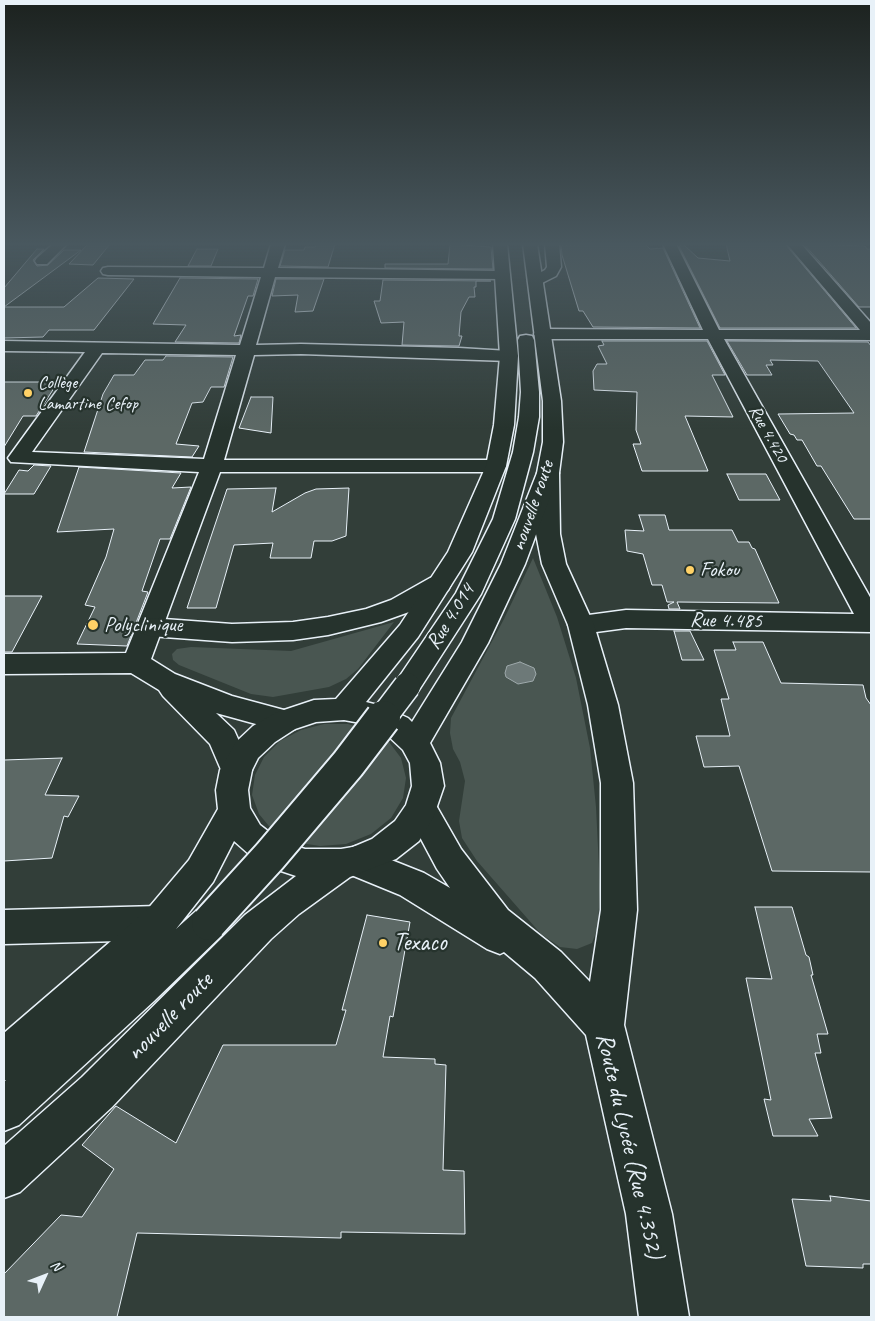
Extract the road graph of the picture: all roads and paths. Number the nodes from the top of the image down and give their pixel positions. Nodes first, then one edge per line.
1 (261, 306) edge
2 (504, 306) edge
3 (522, 306) edge
4 (539, 306) edge
5 (699, 306) edge
6 (846, 306) edge
7 (542, 334) junction
8 (713, 334) junction
9 (871, 334) edge
10 (4, 346) edge
11 (98, 347) junction
12 (248, 350) junction
13 (508, 356) junction
14 (11, 458) edge
15 (212, 466) junction
16 (496, 466) junction
17 (548, 474) junction
18 (439, 584) junction
19 (871, 622) edge
20 (581, 625) junction
21 (150, 627) junction
22 (4, 664) edge
23 (136, 664) junction
24 (165, 681) junction
25 (344, 709) junction
26 (285, 721) junction
27 (415, 743) junction
28 (236, 770) junction
29 (421, 809) junction
30 (234, 810) junction
31 (349, 862) junction
32 (159, 923) junction
33 (209, 923) joint
34 (4, 927) edge
35 (548, 965) junction
36 (604, 1025) junction
37 (4, 1060) edge
38 (4, 1110) edge
39 (4, 1176) edge
40 (664, 1317) edge

1 - 12 main road
2 - 13 main road
3 - 33 main road, Rue 4.014, bridge
4 - 7 main road, nouvelle route
5 - 8 main road, Rue 4.420
6 - 9 main road
7 - 8 main road
7 - 17 main road, nouvelle route
8 - 9 main road
8 - 19 main road, Rue 4.420
10 - 11 main road
11 - 12 main road
11 - 14 main road
12 - 13 main road
12 - 15 main road
13 - 16 main road
14 - 15 main road
15 - 16 main road
15 - 21 main road
16 - 18 main road
17 - 20 main road
17 - 27 main road, nouvelle route
18 - 21 main road
18 - 25 main road
19 - 20 main road, Rue 4.485
20 - 36 main road
21 - 23 main road
22 - 23 main road
23 - 24 main road
24 - 26 main road
24 - 28 main road
25 - 26 main road
25 - 27 main road
26 - 28 main road
27 - 29 main road
28 - 30 main road
29 - 31 main road
29 - 35 main road, Route du Lycée (Rue 4.352)
30 - 31 main road
30 - 32 main road
31 - 35 main road, Route du Lycée (Rue 4.352)
31 - 39 main road, nouvelle route
32 - 34 main road
32 - 37 main road
33 - 38 main road, nouvelle route
35 - 36 main road, Route du Lycée (Rue 4.352)
36 - 40 main road, Route du Lycée (Rue 4.352)

